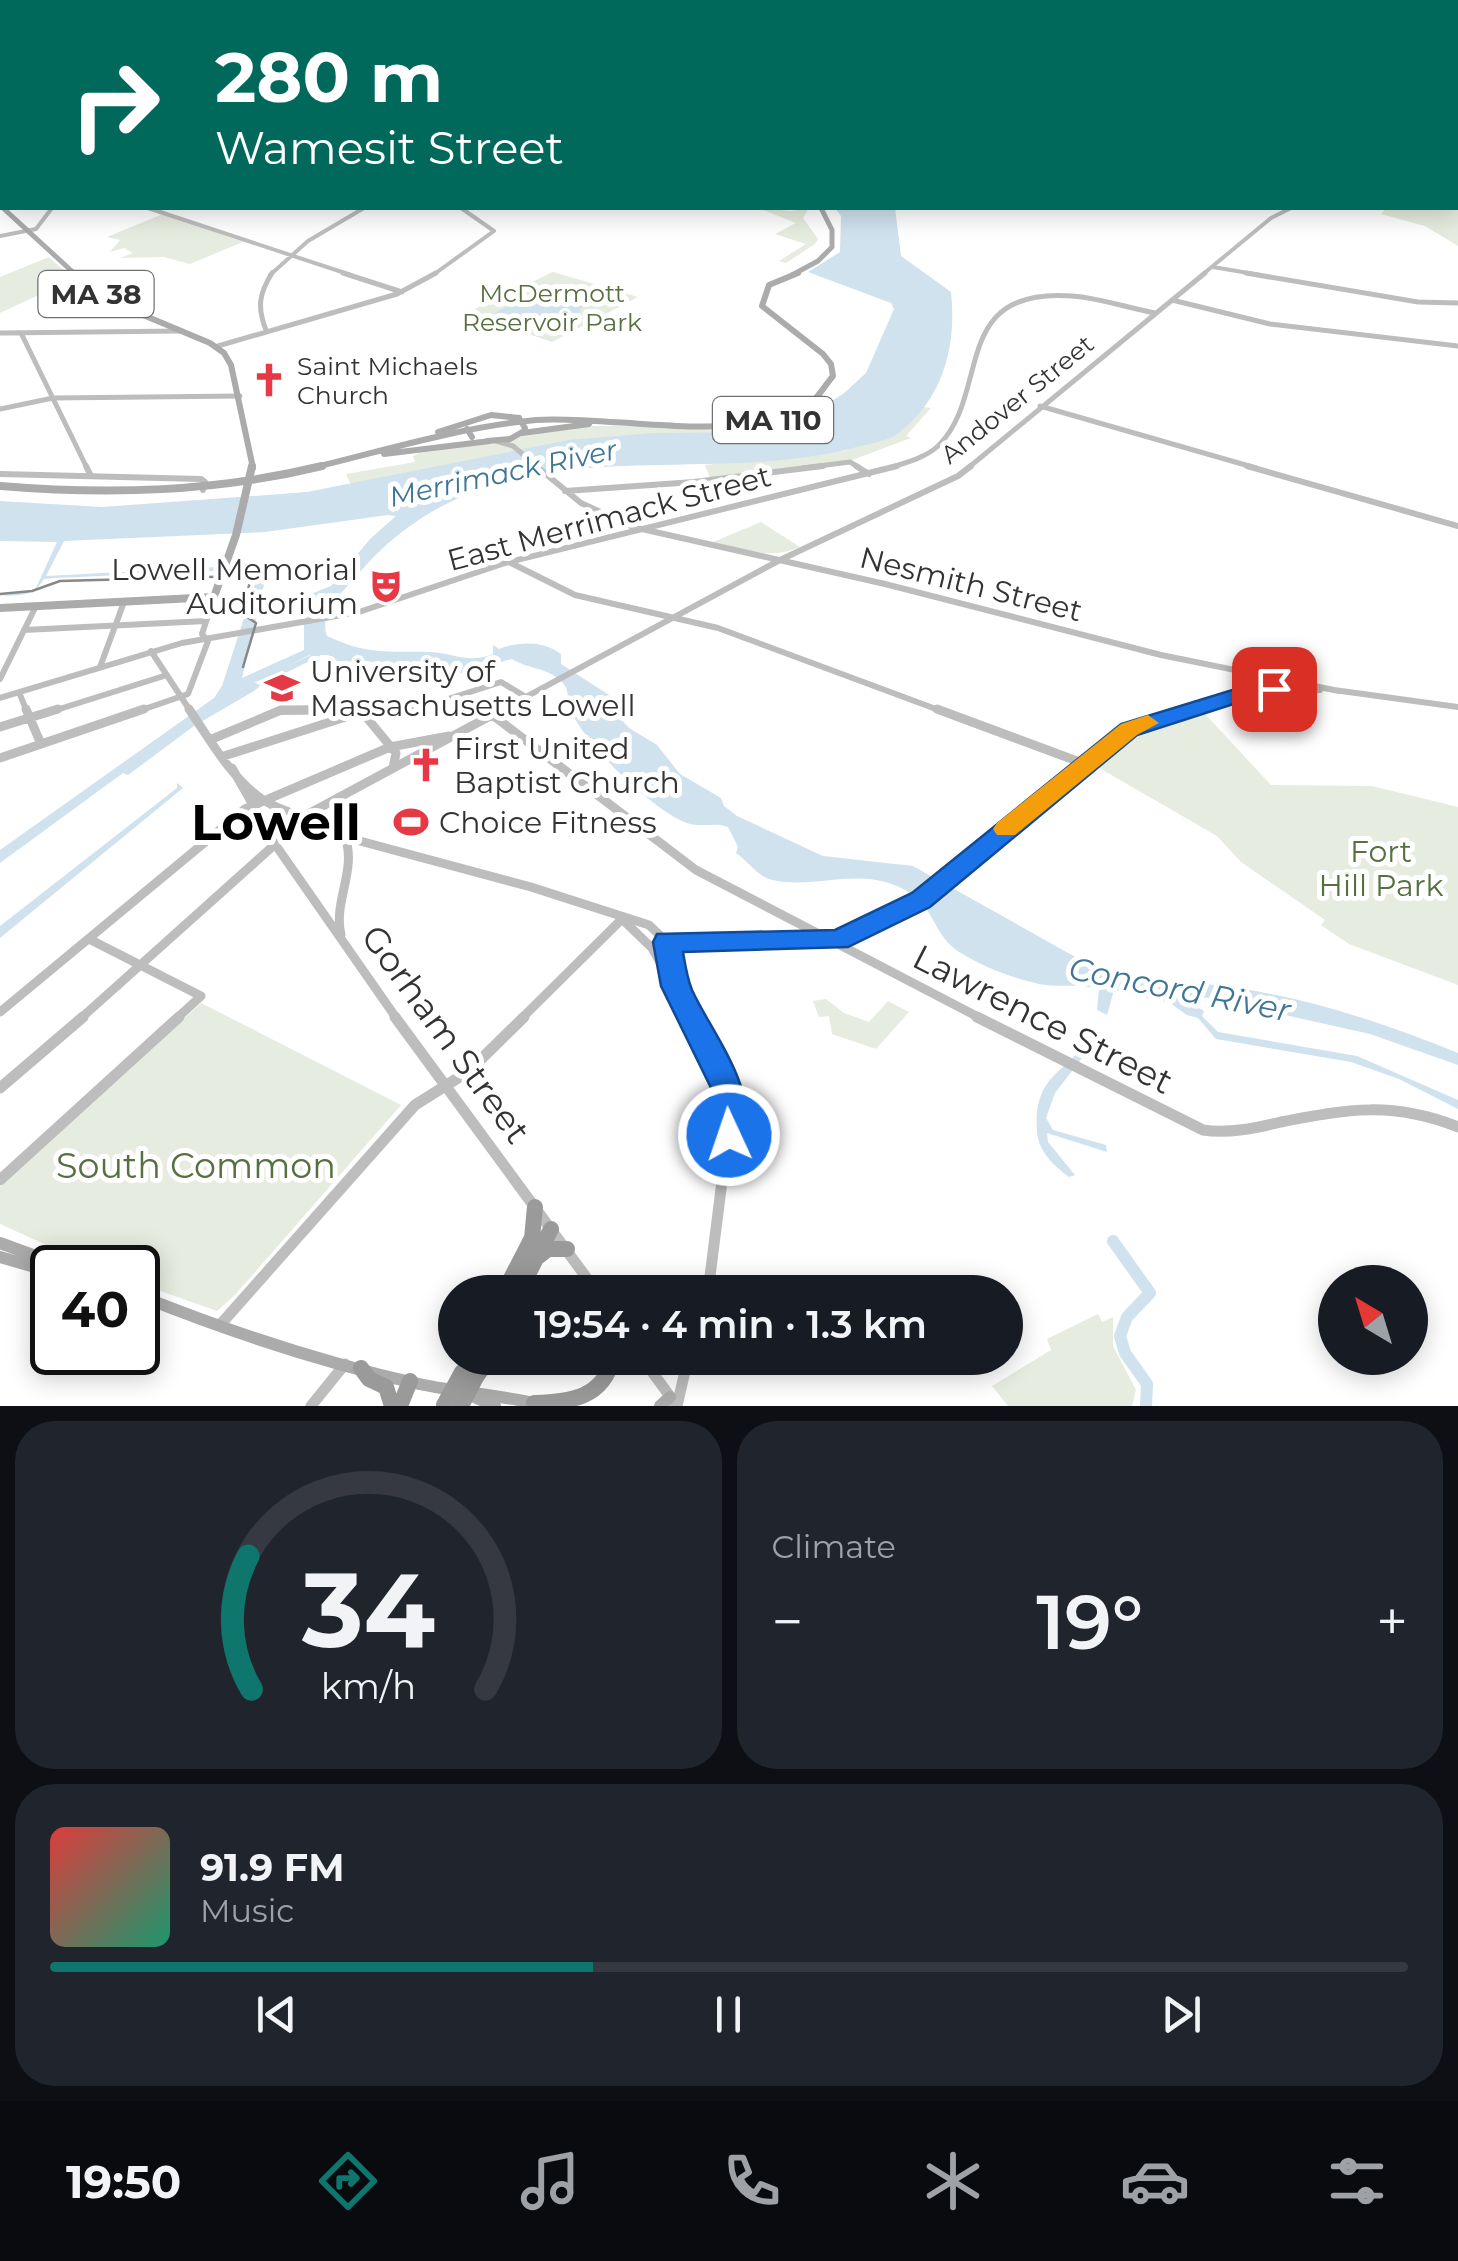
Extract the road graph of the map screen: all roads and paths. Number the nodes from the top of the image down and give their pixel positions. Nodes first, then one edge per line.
1 (5, 210) edge
2 (50, 210) edge
3 (154, 210) edge
4 (361, 210) edge
5 (464, 210) edge
6 (822, 210) edge
7 (1287, 210) edge
8 (27, 231) junction
9 (0, 236) edge
10 (288, 256) junction
11 (1213, 266) junction
12 (402, 292) junction
13 (1172, 300) junction
14 (1458, 303) edge
15 (1155, 313) junction
16 (266, 330) junction
17 (182, 331) junction
18 (0, 332) edge
19 (20, 332) junction
20 (218, 346) junction
21 (1458, 346) edge
22 (240, 396) junction
23 (53, 398) junction
24 (1040, 406) junction
25 (0, 409) edge
26 (507, 414) junction
27 (476, 419) junction
28 (672, 424) junction
29 (522, 432) junction
30 (493, 441) junction
31 (518, 447) junction
32 (352, 458) junction
33 (334, 460) junction
34 (253, 469) junction
35 (0, 474) edge
36 (869, 474) junction
37 (91, 476) junction
38 (274, 476) junction
39 (249, 485) junction
40 (559, 486) junction
41 (0, 488) edge
42 (203, 488) junction
43 (582, 494) junction
44 (621, 523) junction
45 (1458, 526) edge
46 (644, 529) junction
47 (616, 536) junction
48 (780, 560) junction
49 (510, 562) junction
50 (214, 598) junction
51 (124, 602) junction
52 (36, 606) junction
53 (0, 608) edge
54 (677, 618) junction
55 (206, 621) junction
56 (114, 626) junction
57 (24, 630) junction
58 (205, 638) junction
59 (151, 652) junction
60 (100, 667) junction
61 (167, 674) junction
62 (0, 679) edge
63 (1288, 681) junction
64 (1315, 690) junction
65 (1339, 690) junction
66 (19, 692) junction
67 (526, 696) junction
68 (182, 697) junction
69 (0, 698) edge
70 (1458, 707) edge
71 (362, 712) junction
72 (394, 712) junction
73 (492, 714) junction
74 (30, 717) junction
75 (0, 727) edge
76 (375, 728) junction
77 (457, 734) junction
78 (212, 739) junction
79 (41, 744) junction
80 (390, 747) junction
81 (224, 756) junction
82 (0, 758) edge
83 (1085, 764) junction
84 (232, 768) junction
85 (393, 768) junction
86 (264, 801) junction
87 (252, 806) junction
88 (321, 806) junction
89 (306, 817) junction
90 (328, 825) junction
91 (345, 836) junction
92 (277, 846) junction
93 (288, 862) junction
94 (256, 865) junction
95 (337, 902) junction
96 (318, 906) junction
97 (622, 919) junction
98 (651, 926) junction
99 (638, 934) junction
100 (88, 938) junction
101 (667, 942) junction
102 (829, 942) junction
103 (346, 944) junction
104 (652, 948) junction
105 (141, 966) junction
106 (676, 986) junction
107 (0, 1012) edge
108 (448, 1086) junction
109 (0, 1088) edge
110 (1458, 1127) edge
111 (0, 1180) edge
112 (535, 1207) junction
113 (552, 1230) junction
114 (0, 1243) edge
115 (566, 1249) junction
116 (532, 1253) junction
117 (30, 1254) edge
118 (0, 1257) edge
119 (30, 1266) edge
120 (516, 1275) edge
121 (525, 1275) edge
122 (585, 1275) edge
123 (710, 1275) edge
124 (160, 1303) edge
125 (220, 1324) junction
126 (353, 1366) junction
127 (609, 1375) edge
128 (653, 1375) edge
129 (682, 1375) edge
130 (410, 1381) junction
131 (468, 1381) edge
132 (540, 1404) edge
133 (671, 1404) edge
134 (311, 1406) edge
135 (392, 1406) edge
136 (400, 1406) edge
137 (444, 1406) edge
138 (495, 1406) edge

1 - 8 main road, MA 38
2 - 8 street
3 - 10 street
4 - 10 street
5 - 12 street
6 - 28 main road, MA 110
7 - 11 street, Andover Street
8 - 9 street
8 - 17 main road, MA 38
10 - 12 street
10 - 16 street
11 - 13 street, Andover Street
11 - 14 street
12 - 16 street
13 - 15 street, Andover Street
13 - 21 street
15 - 24 street, Andover Street
15 - 36 street, East Merrimack Street
16 - 20 street
17 - 19 street
17 - 20 main road, MA 38
18 - 19 street
19 - 23 street
20 - 22 main road
22 - 23 street
22 - 34 main road
23 - 25 street
23 - 37 street
24 - 45 street
24 - 48 street, Andover Street
26 - 27 main road, MA 110
26 - 28 main road, MA 110
26 - 29 main road, bridge
27 - 30 main road
27 - 33 main road
28 - 29 main road, MA 110
28 - 32 main road
28 - 33 main road
29 - 30 main road
29 - 31 street
30 - 31 street, Nesmith Street
30 - 32 main road
31 - 40 street, Nesmith Street
32 - 39 main road
33 - 38 main road
34 - 38 main road
34 - 39 main road
35 - 37 street
36 - 43 street
36 - 46 street, East Merrimack Street
37 - 42 street
38 - 39 main road
39 - 42 main road
39 - 50 main road
40 - 43 street, Nesmith Street
40 - 44 street, Nesmith Street
41 - 42 main road
43 - 46 street, Nesmith Street
44 - 46 street, Nesmith Street
44 - 47 street
46 - 47 street, East Merrimack Street
46 - 48 street, Nesmith Street
47 - 49 street, East Merrimack Street
48 - 54 street, Andover Street
48 - 63 street, Nesmith Street
49 - 54 street
49 - 58 street, East Merrimack Street
50 - 51 main road
50 - 55 street
51 - 52 main road
51 - 56 street
52 - 53 main road
52 - 57 street
54 - 67 street, Andover Street
54 - 83 street
55 - 56 street
55 - 58 street
56 - 57 street
56 - 60 street
57 - 62 street
58 - 59 street, East Merrimack Street
58 - 68 street
59 - 60 street, East Merrimack Street
59 - 61 street
60 - 66 street, East Merrimack Street
61 - 68 street
61 - 74 street
63 - 64 street, Nesmith Street
63 - 65 street, Nesmith Street
64 - 65 street
64 - 83 street
65 - 70 street
66 - 69 street, East Merrimack Street
66 - 74 street
67 - 72 street
67 - 73 street, Andover Street
68 - 78 street
68 - 79 street
71 - 72 street
71 - 76 street
71 - 78 street
71 - 81 street
72 - 76 street
73 - 77 street, Andover Street
73 - 102 street, Lawrence Street
74 - 75 street
74 - 79 street
76 - 80 street
77 - 80 street
77 - 85 street, Andover Street
78 - 81 street
79 - 82 street
80 - 85 street
80 - 86 street
81 - 84 street
83 - 102 street
84 - 86 street
84 - 87 street, Gorham Street
85 - 88 street, Andover Street
86 - 87 street
86 - 89 street
87 - 92 street, Gorham Street
87 - 100 street
88 - 89 street, Andover Street
88 - 90 street
89 - 90 street
89 - 92 street, Andover Street
90 - 91 street
91 - 95 street
91 - 97 street
92 - 93 street, Gorham Street
92 - 94 street, Andover Street
93 - 94 street
93 - 96 street, Gorham Street
94 - 105 street, Andover Street
95 - 96 street
95 - 103 street
96 - 103 street, Gorham Street
97 - 98 street
97 - 99 street
97 - 108 street
98 - 99 street
98 - 101 street
99 - 104 street
100 - 105 street
100 - 107 street
101 - 102 street
101 - 104 street
101 - 106 street
102 - 110 street, Lawrence Street
103 - 108 street, Gorham Street
104 - 106 street
105 - 109 street, Andover Street
105 - 111 street
106 - 123 street
108 - 112 street, Gorham Street
108 - 125 street
112 - 113 street, Gorham Street
112 - 116 highway
113 - 115 street, Gorham Street
113 - 116 highway
114 - 117 main road
115 - 116 highway
115 - 122 street, Gorham Street
116 - 120 highway
116 - 121 highway
118 - 119 main road
124 - 125 main road
125 - 126 main road
126 - 130 main road
126 - 134 street
126 - 135 highway
127 - 132 highway
128 - 133 street
129 - 133 street
130 - 131 main road
130 - 136 highway
131 - 132 main road
131 - 137 highway, bridge
131 - 138 main road

